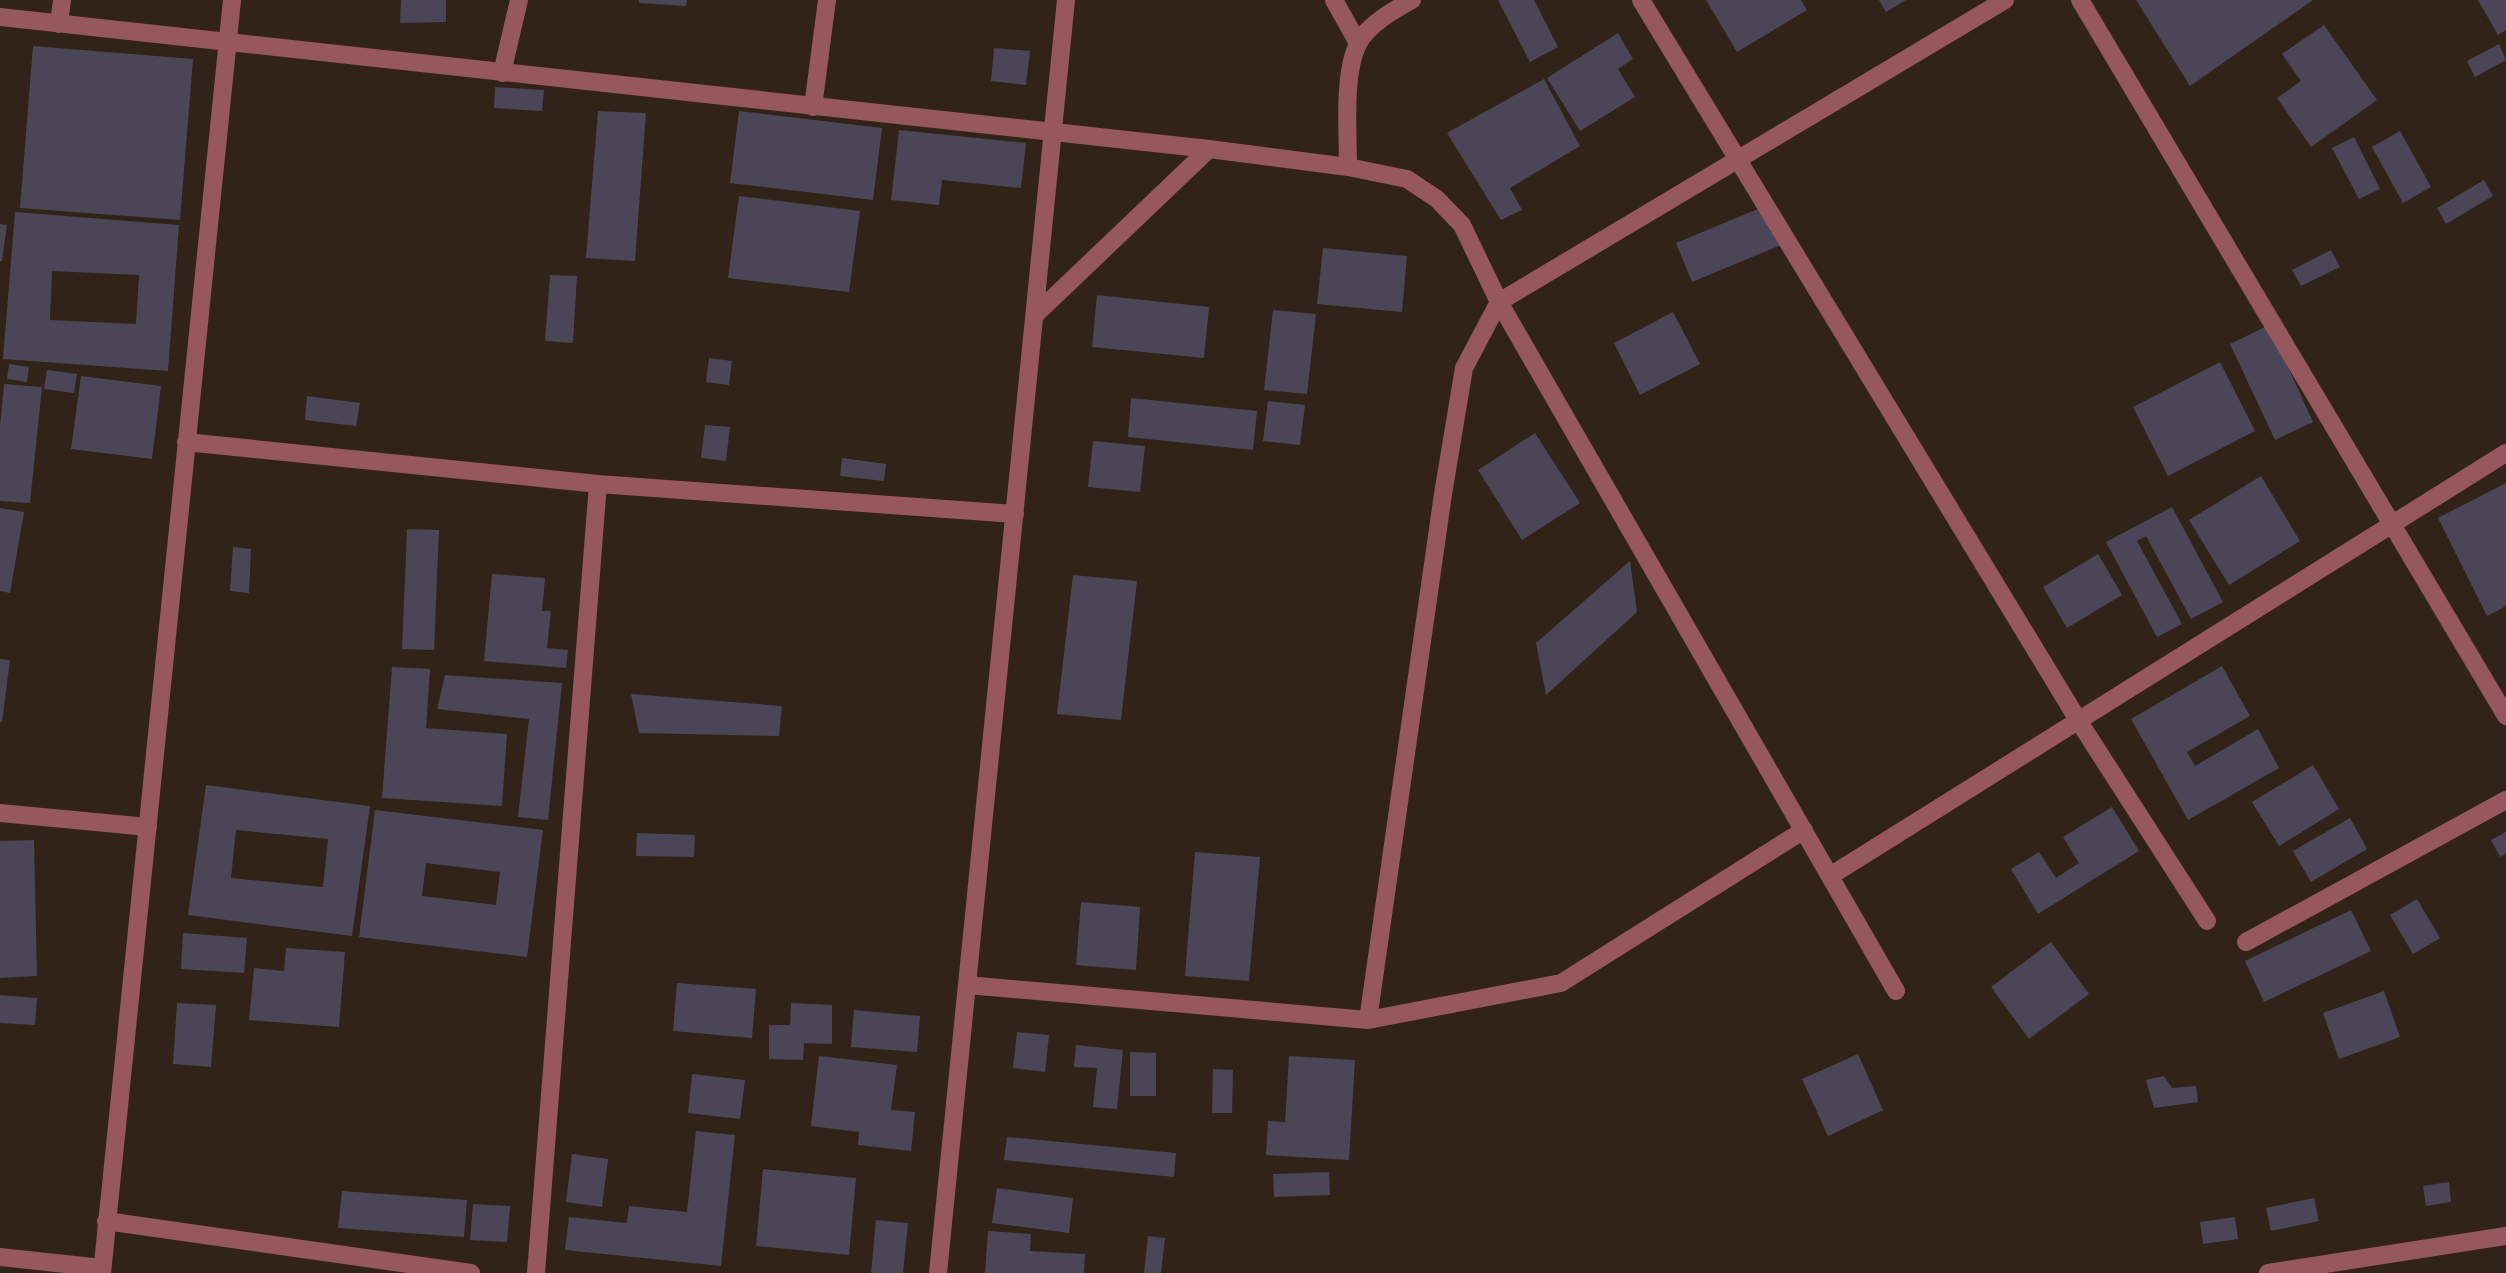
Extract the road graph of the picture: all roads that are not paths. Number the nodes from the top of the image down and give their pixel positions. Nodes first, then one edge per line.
1 (62, 0) edge
2 (232, 0) edge
3 (519, 0) edge
4 (827, 0) edge
5 (1066, 0) edge
6 (1334, 0) edge
7 (1412, 0) edge
8 (1641, 0) edge
9 (2005, 0) edge
10 (2080, 0) edge
11 (0, 17) edge
12 (60, 24) junction
13 (228, 42) junction
14 (1358, 43) junction
15 (502, 73) junction
16 (813, 107) junction
17 (1053, 134) junction
18 (1209, 149) junction
19 (1738, 159) junction
20 (1348, 167) junction
21 (1499, 302) junction
22 (1034, 314) junction
23 (187, 442) junction
24 (2506, 453) edge
25 (598, 484) junction
26 (1015, 514) junction
27 (2392, 524) junction
28 (2506, 716) edge
29 (2078, 720) junction
30 (2506, 800) edge
31 (0, 813) edge
32 (148, 827) junction
33 (1804, 830) junction
34 (1830, 876) junction
35 (2207, 921) dead end
36 (2246, 942) dead end
37 (967, 985) junction
38 (1896, 991) dead end
39 (1368, 1020) junction
40 (106, 1221) junction
41 (2506, 1236) edge
42 (0, 1257) edge
43 (102, 1270) edge
44 (471, 1273) edge
45 (536, 1273) edge
46 (938, 1273) edge
47 (2268, 1273) edge

1 - 12 street
2 - 13 street
3 - 15 street
4 - 16 street
5 - 17 street
6 - 14 street
7 - 14 street
8 - 19 street
9 - 19 street
10 - 27 street
11 - 12 street
12 - 13 street
13 - 15 street
13 - 23 street
14 - 20 street
15 - 16 street
16 - 17 street
17 - 18 street
17 - 22 street
18 - 20 street
18 - 22 street
19 - 21 street
19 - 29 street
20 - 21 street
21 - 33 street
21 - 39 street
22 - 26 street
23 - 25 street
23 - 32 street
24 - 27 street
25 - 26 street
25 - 45 street
26 - 37 street
27 - 28 street
27 - 29 street
29 - 34 street
29 - 35 street
30 - 36 street
31 - 32 street
32 - 40 street
33 - 34 street
33 - 39 street
34 - 38 street
37 - 39 street
37 - 46 street
40 - 43 street
40 - 44 street
41 - 47 street
42 - 43 street

